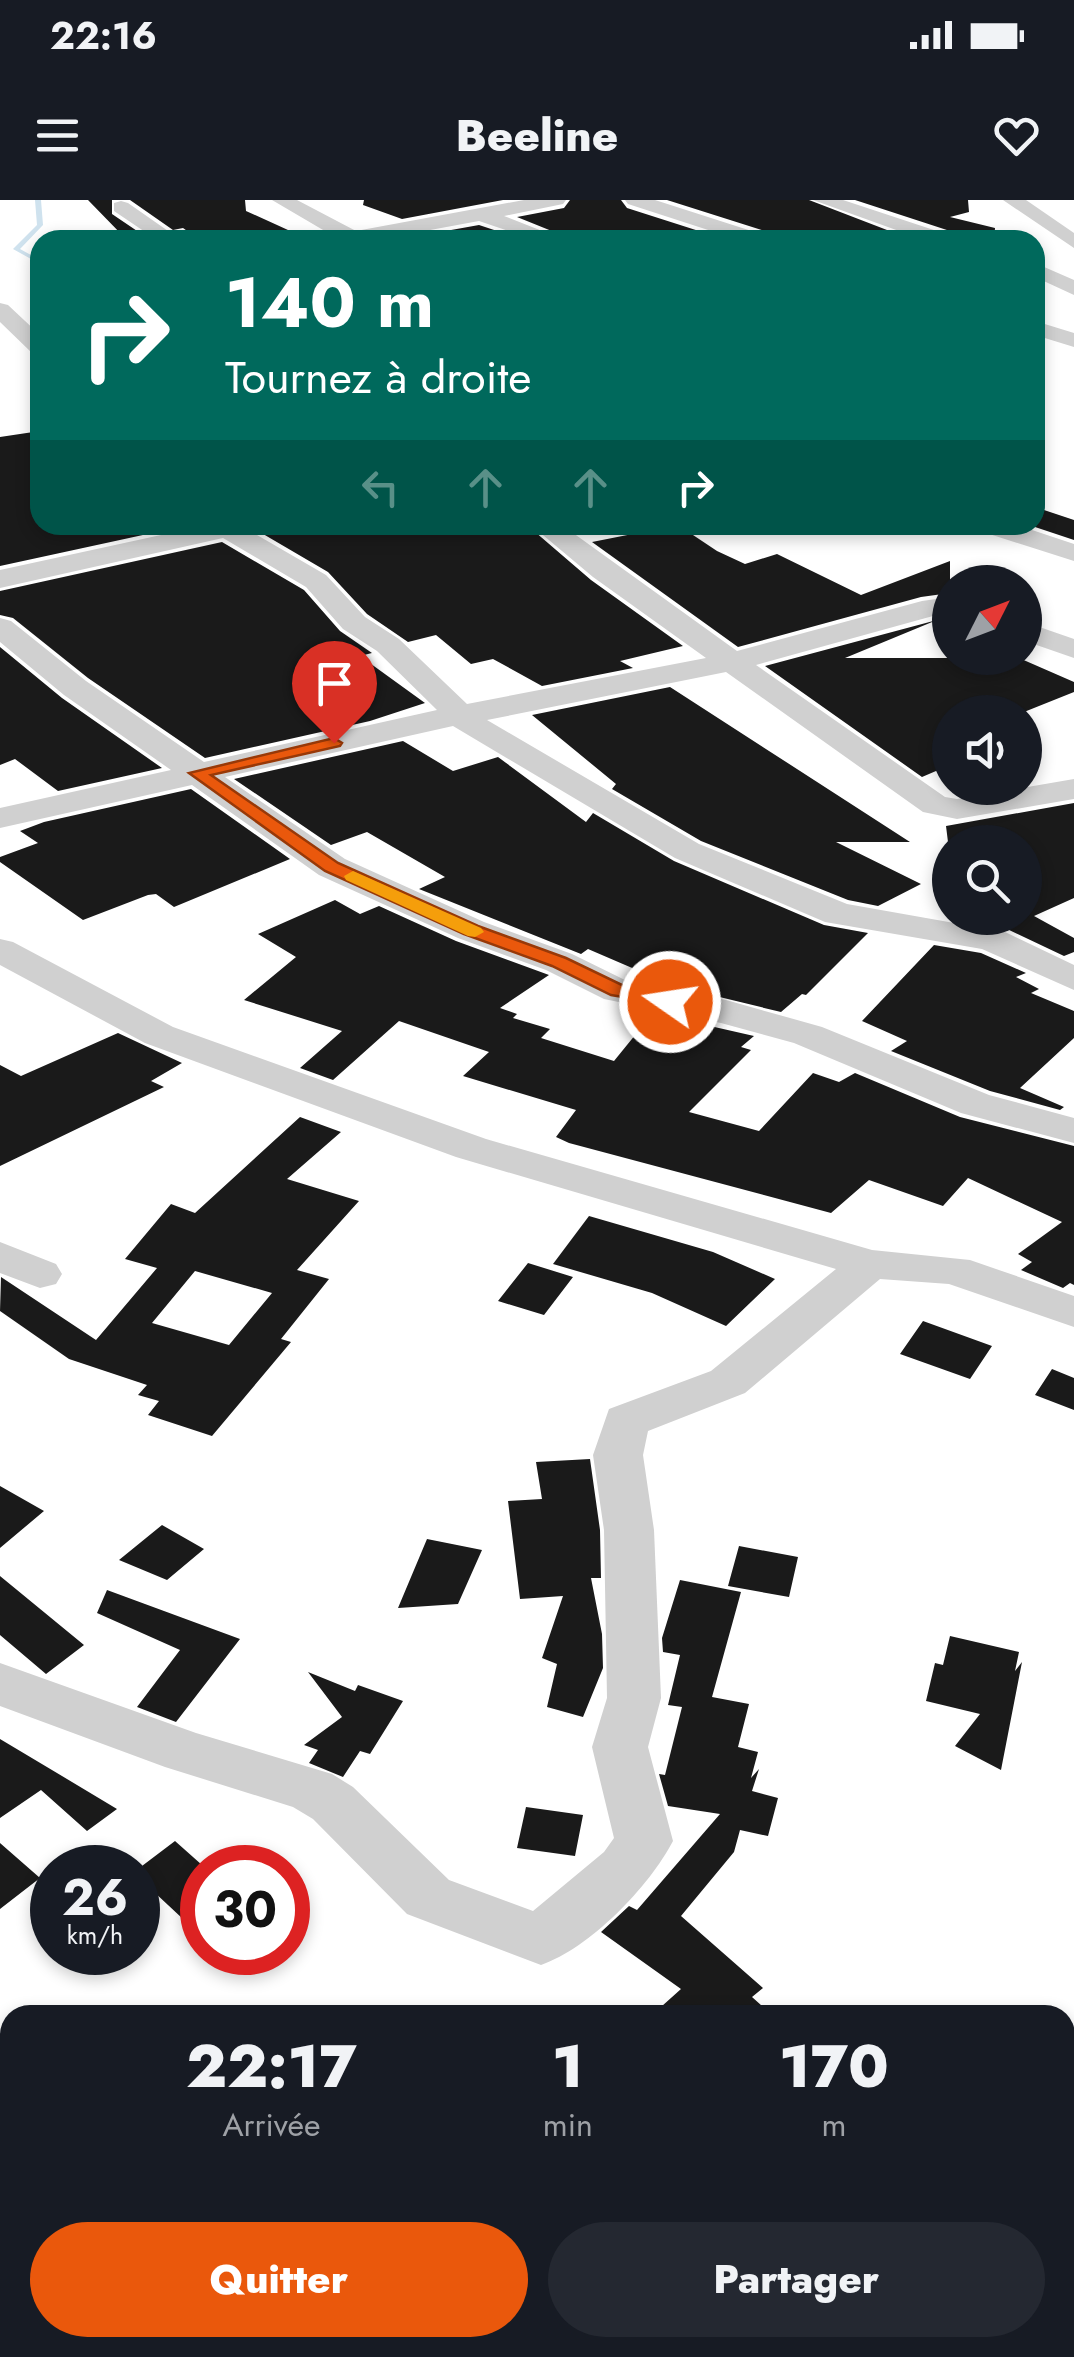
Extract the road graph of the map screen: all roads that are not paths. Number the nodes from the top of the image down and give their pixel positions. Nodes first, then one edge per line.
1 (282, 200) edge
2 (556, 200) edge
3 (635, 200) edge
4 (823, 200) edge
5 (1012, 200) edge
6 (121, 207) dead end
7 (480, 209) edge
8 (156, 230) edge
9 (333, 230) edge
10 (388, 230) edge
11 (531, 230) edge
12 (729, 230) edge
13 (914, 230) edge
14 (1074, 242) edge
15 (1045, 274) edge
16 (1074, 288) edge
17 (27, 297) dead end
18 (0, 301) edge
19 (0, 310) edge
20 (1074, 315) edge
21 (1045, 322) edge
22 (1045, 328) edge
23 (30, 338) edge
24 (1074, 340) edge
25 (192, 535) edge
26 (245, 535) edge
27 (559, 535) edge
28 (1020, 535) edge
29 (1074, 553) edge
30 (0, 579) edge
31 (932, 607) edge
32 (0, 627) edge
33 (1042, 637) edge
34 (1074, 649) edge
35 (731, 662) junction
36 (460, 716) junction
37 (198, 773) junction
38 (1074, 789) edge
39 (0, 818) edge
40 (0, 950) edge
41 (1074, 979) edge
42 (1074, 1131) edge
43 (870, 1264) junction
44 (1074, 1312) edge
45 (0, 1684) edge

1 - 9 street
2 - 7 street
3 - 12 street
4 - 13 street
5 - 14 street
6 - 8 street
7 - 10 street
7 - 11 street
15 - 16 street
17 - 18 street
19 - 23 street
20 - 21 street
22 - 24 street
25 - 30 street
26 - 36 street
27 - 35 street
28 - 29 street
31 - 35 street
32 - 37 street
33 - 34 street
35 - 36 street
35 - 38 street
36 - 37 street
36 - 41 street
37 - 39 street
37 - 42 street
40 - 43 street
43 - 44 street
43 - 45 street

